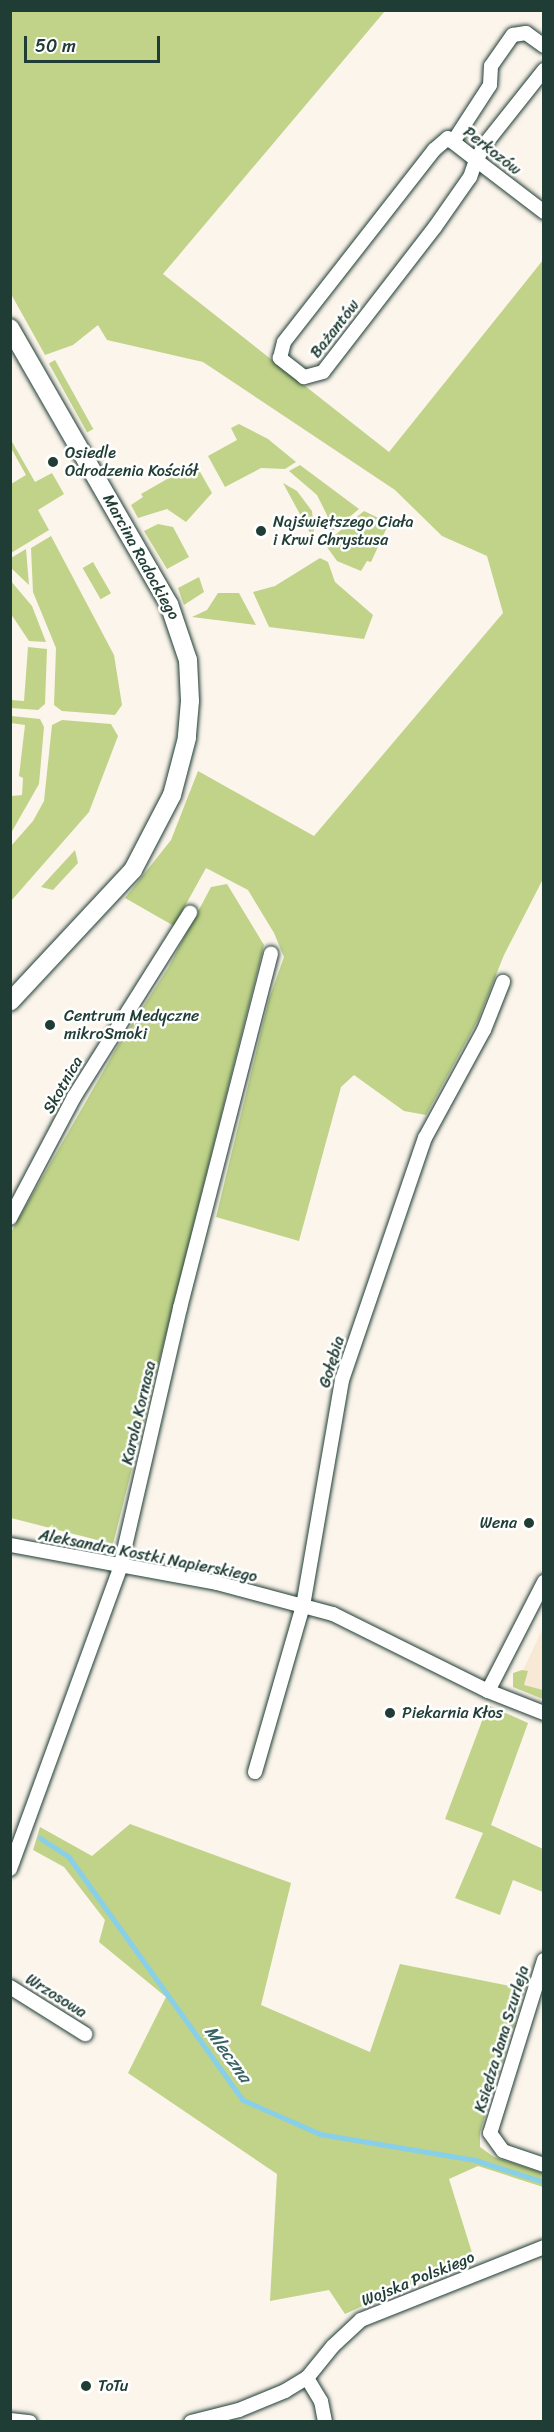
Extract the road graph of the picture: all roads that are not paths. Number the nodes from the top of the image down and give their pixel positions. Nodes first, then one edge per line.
1 (543, 46) edge
2 (543, 70) edge
3 (451, 140) junction
4 (476, 160) junction
5 (543, 212) edge
6 (10, 328) edge
7 (190, 913) dead end
8 (271, 954) dead end
9 (503, 982) dead end
10 (10, 1002) edge
11 (10, 1218) edge
12 (10, 1545) edge
13 (120, 1568) junction
14 (543, 1582) edge
15 (303, 1606) junction
16 (488, 1691) junction
17 (543, 1713) edge
18 (255, 1772) dead end
19 (10, 1869) edge
20 (543, 1960) edge
21 (10, 1987) edge
22 (85, 2034) dead end
23 (543, 2165) edge
24 (543, 2247) edge
25 (307, 2378) junction
26 (10, 2420) edge
27 (30, 2421) edge
28 (191, 2421) edge
29 (325, 2421) edge

1 - 3 street, Bażantów
2 - 4 street, Bażantów
3 - 4 street, Perkozów
3 - 4 street, Bażantów
4 - 5 street, Perkozów
6 - 10 street, Marcina Radockiego
7 - 11 street, Skotnica
8 - 13 street, Karola Kornasa
9 - 15 street, Gołębia
12 - 13 street, Aleksandra Kostki Napierskiego
13 - 15 street, Aleksandra Kostki Napierskiego
13 - 19 street, Karola Kornasa
14 - 16 street
15 - 16 street, Aleksandra Kostki Napierskiego
15 - 18 street, Gołębia
16 - 17 street, Aleksandra Kostki Napierskiego
20 - 23 street, Księdza Jana Szurleja
21 - 22 street, Wrzosowa
24 - 25 street, Wojska Polskiego
25 - 28 street, Wojska Polskiego
25 - 29 street
26 - 27 street

